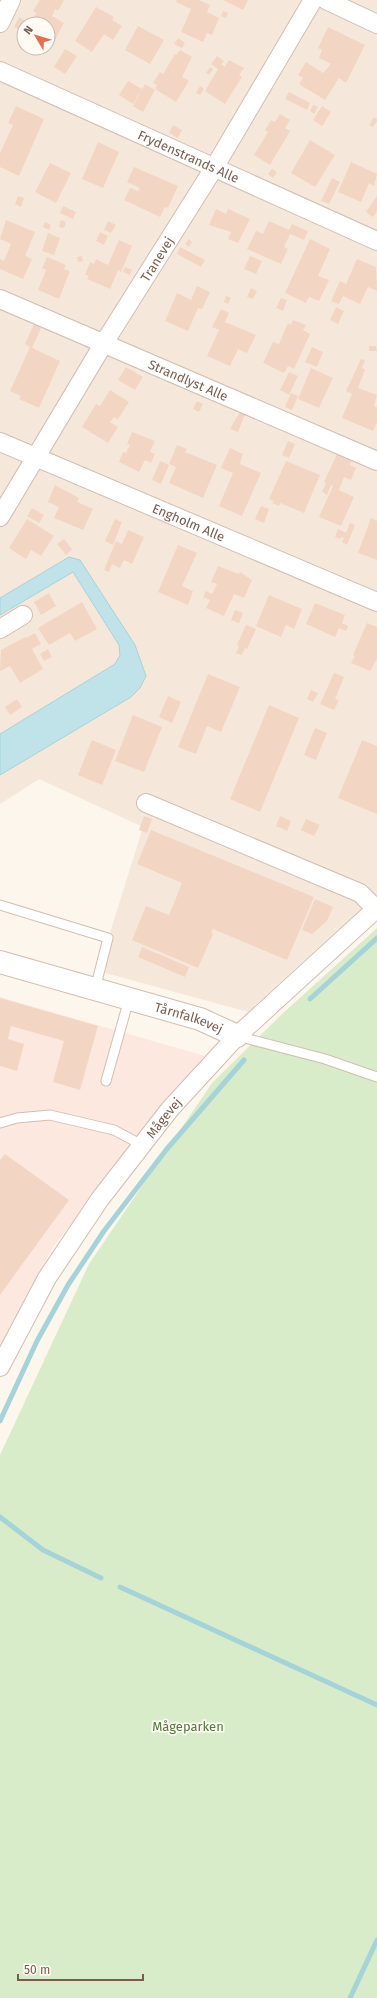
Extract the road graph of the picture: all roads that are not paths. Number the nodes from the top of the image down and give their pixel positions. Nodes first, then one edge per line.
1 (11, 0) edge
2 (313, 0) edge
3 (326, 0) edge
4 (0, 23) edge
5 (377, 24) edge
6 (0, 71) edge
7 (214, 168) junction
8 (377, 241) edge
9 (0, 298) edge
10 (104, 343) junction
11 (0, 442) edge
12 (36, 458) junction
13 (377, 461) edge
14 (0, 517) edge
15 (377, 602) edge
16 (23, 615) dead end
17 (0, 629) edge
18 (146, 803) dead end
19 (0, 906) edge
20 (376, 908) edge
21 (0, 962) edge
22 (95, 989) junction
23 (129, 999) junction
24 (237, 1036) junction
25 (377, 1077) edge
26 (106, 1081) dead end
27 (0, 1123) edge
28 (142, 1145) junction
29 (0, 1367) edge

1 - 4 street
2 - 7 street, Tranevej
3 - 5 street
6 - 7 street, Frydenstrands Alle
7 - 8 street, Frydenstrands Alle
7 - 10 street, Tranevej
9 - 10 street, Strandlyst Alle
10 - 12 street, Tranevej
10 - 13 street, Strandlyst Alle
11 - 12 street, Engholm Alle
12 - 14 street, Tranevej
12 - 15 street, Engholm Alle
16 - 17 street
18 - 20 street, Mågevej
19 - 22 lane
20 - 24 street, Mågevej
21 - 22 street, Tårnfalkevej
22 - 23 street, Tårnfalkevej
23 - 24 street, Tårnfalkevej
23 - 26 lane
24 - 25 lane, Tårnfalkevej
24 - 28 street, Mågevej
27 - 28 lane
28 - 29 street, Mågevej

